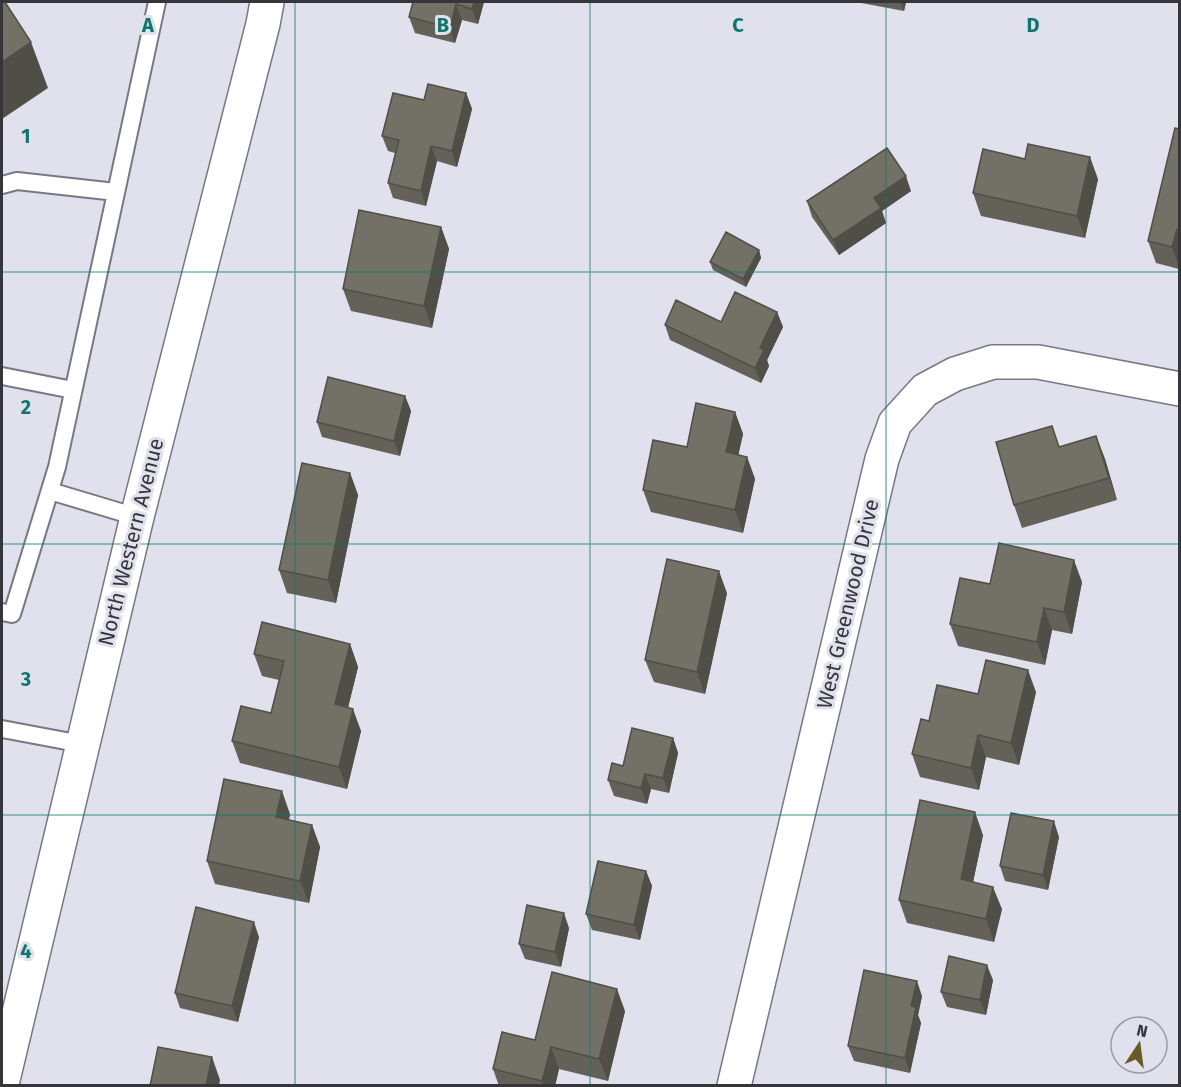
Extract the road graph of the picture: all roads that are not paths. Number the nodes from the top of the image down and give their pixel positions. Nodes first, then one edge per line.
1 (157, 2) edge
2 (267, 2) edge
3 (2, 185) edge
4 (116, 192) junction
5 (2, 376) edge
6 (1179, 389) edge
7 (73, 390) junction
8 (50, 491) junction
9 (136, 517) junction
10 (2, 612) edge
11 (2, 729) edge
12 (81, 744) junction
13 (12, 991) edge
14 (2, 1084) edge
15 (734, 1086) edge

1 - 4 lane
2 - 9 street, North Western Avenue
3 - 4 lane
4 - 7 lane
5 - 7 lane
6 - 15 street, West Greenwood Drive
7 - 8 lane
8 - 9 lane
8 - 10 lane
9 - 12 street, North Western Avenue
11 - 12 lane
12 - 13 street, North Western Avenue
13 - 14 street, North Western Avenue

